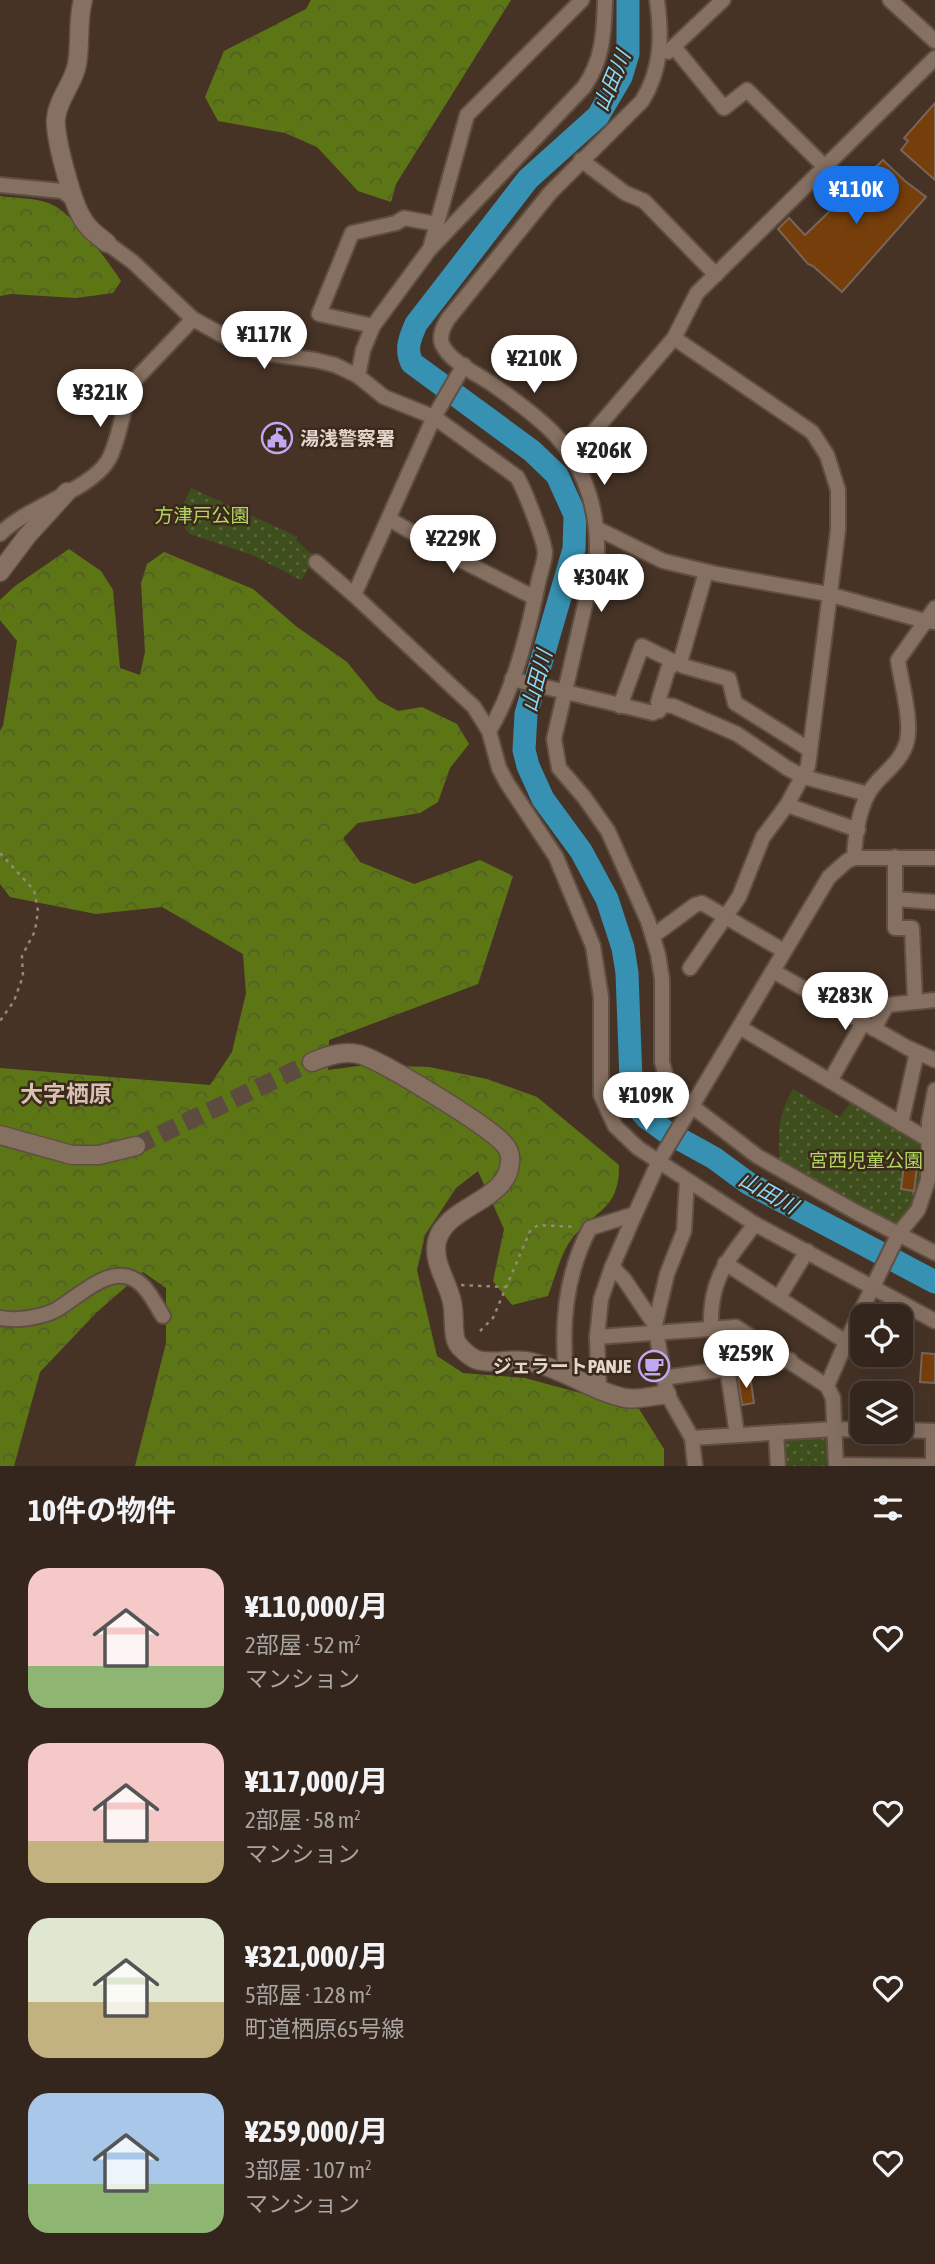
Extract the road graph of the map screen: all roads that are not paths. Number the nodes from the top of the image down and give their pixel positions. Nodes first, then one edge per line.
1 (83, 0) edge
2 (582, 0) edge
3 (604, 0) edge
4 (657, 0) edge
5 (723, 0) edge
6 (890, 0) edge
7 (935, 41) edge
8 (674, 47) junction
9 (935, 58) edge
10 (659, 60) junction
11 (581, 160) junction
12 (824, 166) junction
13 (0, 185) edge
14 (76, 201) junction
15 (437, 224) junction
16 (107, 243) joint
17 (429, 250) junction
18 (716, 275) junction
19 (193, 319) junction
20 (373, 326) junction
21 (674, 338) junction
22 (461, 370) junction
23 (358, 376) junction
24 (436, 413) junction
25 (572, 457) junction
26 (67, 492) junction
27 (389, 519) junction
28 (598, 529) junction
29 (0, 534) edge
30 (316, 562) dead end
31 (0, 572) edge
32 (706, 572) junction
33 (828, 594) junction
34 (354, 595) junction
35 (535, 598) junction
36 (935, 608) edge
37 (930, 621) edge
38 (677, 663) junction
39 (515, 680) junction
40 (563, 692) junction
41 (735, 703) junction
42 (620, 706) junction
43 (659, 711) junction
44 (723, 726) junction
45 (489, 731) junction
46 (810, 750) junction
47 (804, 777) junction
48 (868, 794) junction
49 (787, 805) junction
50 (858, 830) junction
51 (895, 857) junction
52 (935, 858) edge
53 (854, 859) junction
54 (895, 900) junction
55 (935, 902) edge
56 (728, 916) junction
57 (653, 936) junction
58 (784, 951) junction
59 (690, 968) dead end
60 (773, 971) junction
61 (935, 1000) edge
62 (915, 1002) junction
63 (869, 1026) junction
64 (741, 1028) junction
65 (917, 1052) junction
66 (935, 1060) edge
67 (312, 1062) tunnel mouth
68 (830, 1081) junction
69 (935, 1090) edge
70 (690, 1111) junction
71 (901, 1124) junction
72 (0, 1135) edge
73 (931, 1144) edge
74 (136, 1146) tunnel mouth
75 (662, 1156) junction
76 (687, 1180) junction
77 (635, 1214) junction
78 (755, 1224) junction
79 (898, 1236) junction
80 (807, 1251) junction
81 (935, 1252) edge
82 (725, 1263) junction
83 (612, 1266) junction
84 (875, 1284) junction
85 (779, 1297) junction
86 (163, 1316) dead end
87 (0, 1318) edge
88 (935, 1321) edge
89 (711, 1329) junction
90 (656, 1330) junction
91 (597, 1337) junction
92 (846, 1342) junction
93 (790, 1360) junction
94 (727, 1367) junction
95 (566, 1373) junction
96 (665, 1386) junction
97 (827, 1386) junction
98 (599, 1388) junction
99 (835, 1429) junction
100 (850, 1430) edge
101 (913, 1430) edge
102 (934, 1431) edge
103 (776, 1433) junction
104 (737, 1435) junction
105 (692, 1438) junction
106 (836, 1465) edge
107 (695, 1466) edge
108 (778, 1466) edge

1 - 14 street
2 - 15 street
3 - 17 street
4 - 10 street
5 - 8 street
6 - 7 street
8 - 10 street
8 - 12 street
9 - 12 street
10 - 11 street
11 - 18 street
11 - 22 street
12 - 18 street
13 - 14 street
14 - 16 street
15 - 17 street
15 - 20 street
16 - 19 street
17 - 20 street
18 - 21 street
19 - 23 street
19 - 26 street
20 - 23 street
21 - 25 street
21 - 33 street
22 - 24 street
22 - 25 street
23 - 24 street
24 - 27 street
24 - 35 street
25 - 28 street
26 - 29 street
26 - 31 street
27 - 34 street
27 - 35 street
28 - 32 street
28 - 40 street
30 - 34 street
32 - 33 street
32 - 38 street
33 - 37 street
33 - 46 street
34 - 45 street
35 - 39 street
36 - 37 street
37 - 48 street
38 - 41 street
38 - 42 street
38 - 43 street
39 - 40 street
39 - 45 street
40 - 42 street
40 - 57 street
41 - 44 street
41 - 46 street
42 - 43 street
43 - 44 street
44 - 47 street
45 - 75 street
46 - 47 street
47 - 48 street
47 - 49 street
48 - 50 street
49 - 50 street
49 - 56 street
50 - 53 street
51 - 52 street
51 - 53 street
51 - 54 street
53 - 58 street
54 - 55 street
54 - 62 street
56 - 57 street
56 - 58 street
56 - 59 street
57 - 70 street
58 - 60 street
60 - 63 street
60 - 64 street
61 - 62 street
62 - 63 street
63 - 65 street
63 - 68 street
64 - 68 street
64 - 70 street
65 - 66 street
65 - 71 street
67 - 95 street
68 - 71 street
69 - 73 street
70 - 75 street
70 - 79 street
71 - 73 street
72 - 74 street
73 - 79 street
75 - 76 street
75 - 77 street
76 - 78 street
76 - 90 street
77 - 83 street
77 - 95 street
78 - 80 street
78 - 82 street
79 - 81 street
79 - 84 street
80 - 84 street
80 - 85 street
82 - 85 street
82 - 89 street
83 - 90 street
83 - 91 street
84 - 88 street
84 - 92 street
85 - 92 street
86 - 87 street
89 - 90 street
89 - 93 street
90 - 91 street
90 - 96 street
91 - 98 street
92 - 97 street
93 - 94 street
93 - 97 street
94 - 96 street
94 - 104 street
95 - 98 street
96 - 98 street
96 - 105 street
97 - 99 street
99 - 100 street
99 - 103 street
99 - 106 street
101 - 102 street
102 - 106 street
103 - 104 street
103 - 108 street
104 - 105 street
105 - 107 street

